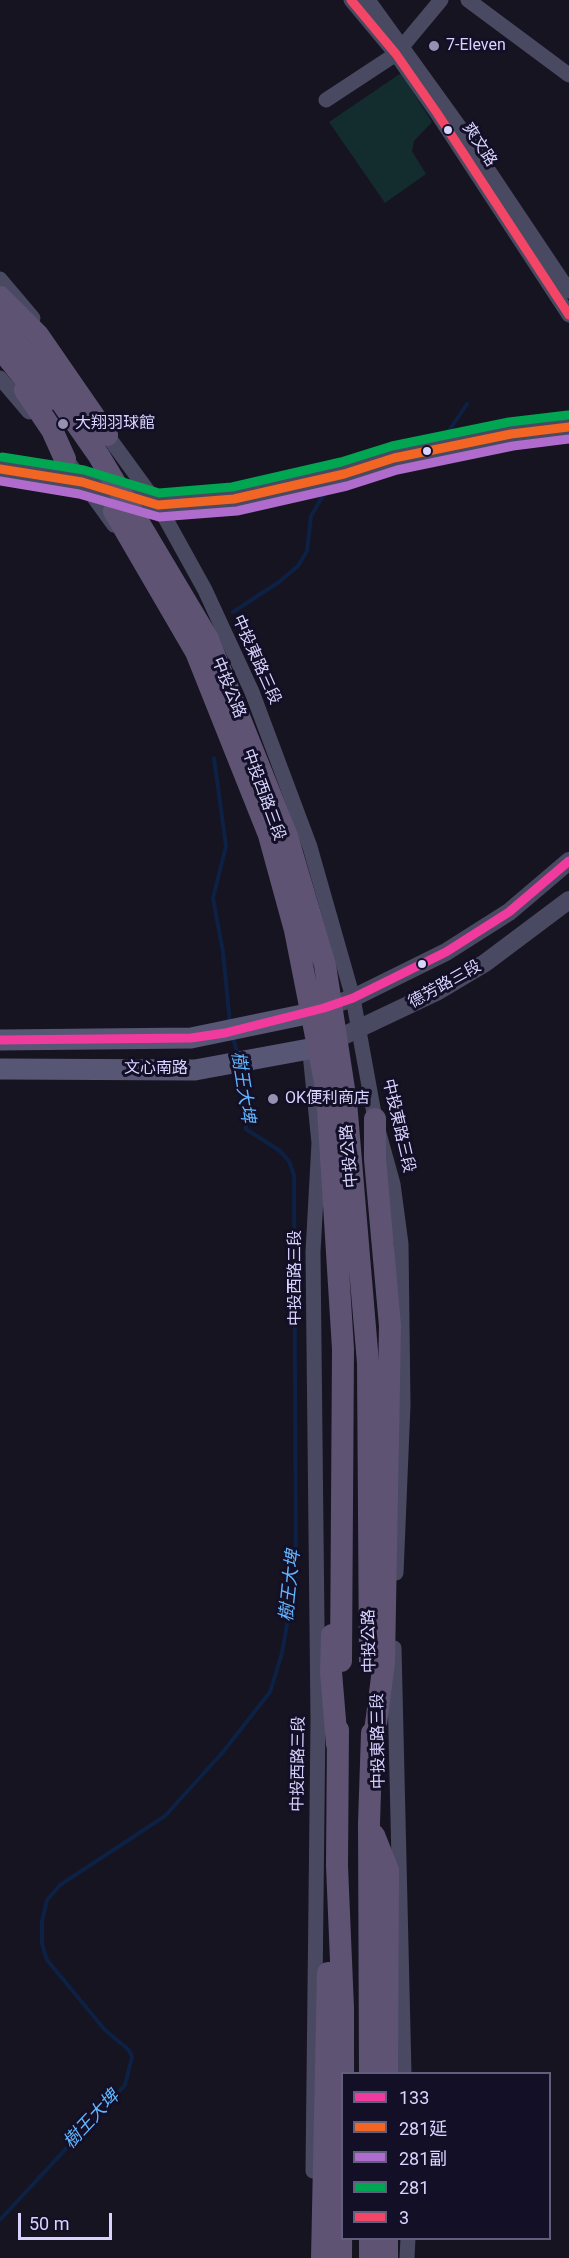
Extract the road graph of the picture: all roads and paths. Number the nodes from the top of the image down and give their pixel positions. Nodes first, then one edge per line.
1 (351, 0) edge
2 (368, 0) edge
3 (441, 0) edge
4 (468, 0) edge
5 (400, 51) junction
6 (569, 75) edge
7 (326, 100) dead end
8 (0, 279) edge
9 (569, 291) edge
10 (0, 297) edge
11 (569, 315) edge
12 (0, 322) edge
13 (0, 348) edge
14 (0, 362) edge
15 (0, 378) edge
16 (569, 427) edge
17 (107, 435) junction
18 (65, 459) junction
19 (0, 469) edge
20 (82, 482) junction
21 (158, 505) junction
22 (223, 628) junction
23 (182, 646) junction
24 (569, 861) edge
25 (569, 900) edge
26 (353, 998) junction
27 (302, 1015) junction
28 (360, 1029) junction
29 (0, 1040) edge
30 (309, 1049) junction
31 (0, 1069) edge
32 (375, 1119) junction
33 (319, 1143) junction
34 (337, 1744) junction
35 (373, 1747) junction
36 (369, 1823) junction
37 (337, 1866) junction
38 (343, 2072) edge
39 (370, 2072) edge
40 (387, 2072) edge
41 (404, 2072) edge
42 (341, 2240) edge
43 (370, 2240) edge
44 (387, 2240) edge
45 (408, 2240) edge
46 (312, 2258) edge
47 (322, 2258) edge
48 (341, 2258) edge
49 (370, 2258) edge
50 (387, 2258) edge
51 (407, 2258) edge

1 - 5 street, 爽文路
2 - 5 street, 爽文路
3 - 5 street
4 - 6 street
5 - 7 street
5 - 9 street, 爽文路
5 - 11 street, 爽文路
8 - 17 street, 中投東路三段
10 - 17 main road
12 - 35 main road, 中投公路, bridge
13 - 34 main road, 中投公路, bridge
14 - 18 main road
15 - 18 street, 中投西路三段
16 - 21 street
17 - 21 street, 中投東路三段
18 - 20 street, 中投西路三段
19 - 20 street
20 - 21 street
20 - 23 street, 中投西路三段
21 - 22 street, 中投東路三段
22 - 23 street
22 - 26 street, 中投東路三段
23 - 27 street, 中投西路三段
24 - 26 street, 德芳路三段
25 - 28 street, 德芳路三段
26 - 27 street, 德芳路三段
26 - 28 street, 中投東路三段
27 - 29 main road, 文心南路
27 - 30 street, 中投西路三段
28 - 30 street, 德芳路三段
28 - 32 street, 中投東路三段
30 - 31 main road, 文心南路
30 - 33 street, 中投西路三段
32 - 35 main road
32 - 41 street, 中投東路三段
33 - 34 main road
33 - 46 street, 中投西路三段
34 - 37 main road, 中投公路
35 - 36 main road, 中投公路
36 - 39 main road, 中投公路
36 - 40 main road
37 - 38 main road, 中投公路
37 - 47 main road
42 - 48 main road
43 - 49 main road
44 - 50 main road
45 - 51 street

